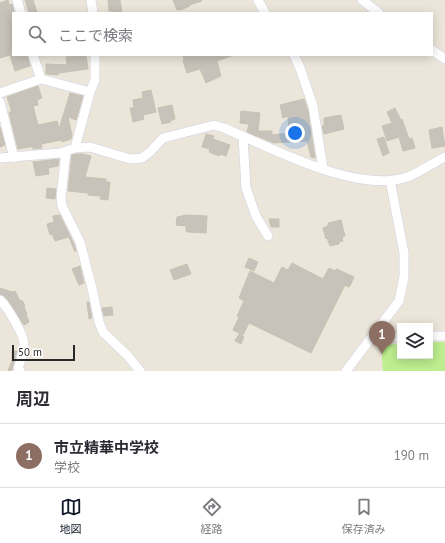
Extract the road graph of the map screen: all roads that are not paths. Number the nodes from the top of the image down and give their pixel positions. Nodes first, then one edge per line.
1 (17, 0) edge
2 (91, 0) edge
3 (258, 0) edge
4 (362, 0) edge
5 (20, 12) edge
6 (93, 12) edge
7 (264, 12) edge
8 (378, 12) edge
9 (433, 51) edge
10 (33, 56) edge
11 (95, 56) edge
12 (294, 56) edge
13 (445, 59) edge
14 (41, 79) junction
15 (90, 92) junction
16 (0, 93) edge
17 (0, 102) edge
18 (243, 136) junction
19 (71, 150) junction
20 (0, 158) edge
21 (14, 158) junction
22 (445, 158) edge
23 (323, 168) junction
24 (390, 180) junction
25 (268, 236) dead end
26 (0, 300) edge
27 (433, 336) edge
28 (445, 336) edge
29 (372, 337) junction
30 (397, 337) edge
31 (20, 371) edge
32 (140, 371) edge
33 (346, 371) edge

1 - 5 street
2 - 6 street
3 - 7 street
4 - 8 street
9 - 13 street
10 - 14 street
11 - 15 street
12 - 23 street
14 - 15 street
14 - 16 street
15 - 19 street
17 - 21 street
18 - 19 street
18 - 23 street
18 - 25 street
19 - 21 street
19 - 32 street
20 - 21 street
22 - 24 street
23 - 24 street
24 - 29 street
26 - 31 street
27 - 28 street
29 - 30 street
29 - 33 street

